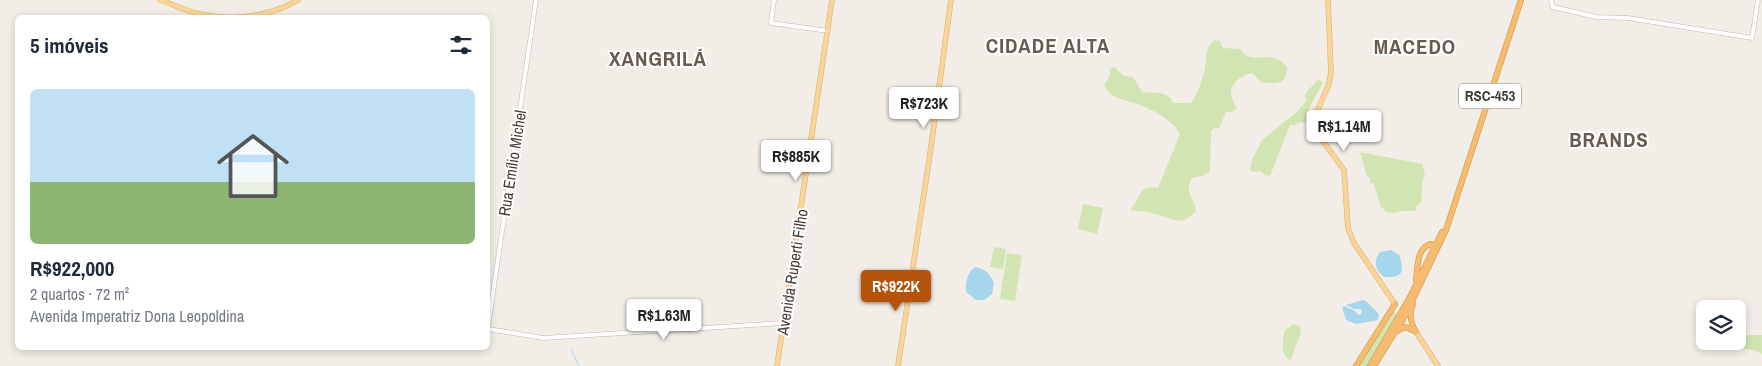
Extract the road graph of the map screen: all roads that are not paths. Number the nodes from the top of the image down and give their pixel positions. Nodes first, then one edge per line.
1 (160, 0) edge
2 (298, 0) edge
3 (536, 0) edge
4 (774, 0) edge
5 (832, 0) edge
6 (951, 0) edge
7 (1328, 0) edge
8 (1521, 0) edge
9 (1551, 0) edge
10 (1758, 0) edge
11 (210, 15) edge
12 (248, 15) edge
13 (828, 31) junction
14 (1459, 192) junction
15 (1434, 248) junction
16 (1433, 259) junction
17 (1416, 288) junction
18 (1410, 297) junction
19 (1395, 304) junction
20 (490, 314) edge
21 (1397, 321) junction
22 (784, 324) junction
23 (490, 328) edge
24 (1416, 332) junction
25 (1388, 343) junction
26 (777, 366) edge
27 (898, 366) edge
28 (1356, 366) edge
29 (1370, 366) edge
30 (1374, 366) edge
31 (1438, 366) edge

1 - 11 main road
2 - 12 main road
3 - 20 street, Rua Emílio Michel
4 - 13 street
5 - 13 main road, Avenida Ruperti Filho
6 - 27 main road
7 - 19 main road
8 - 14 highway, RSC-453
9 - 10 street
13 - 22 main road, Avenida Ruperti Filho
14 - 15 highway, RSC-453
14 - 16 highway, RSC-453
15 - 16 highway
15 - 17 highway, RSC-453
15 - 17 highway
16 - 17 highway, RSC-453
17 - 18 highway, RSC-453
17 - 24 highway
17 - 25 highway, RSC-453
18 - 19 highway
18 - 21 highway, RSC-453
19 - 21 highway
19 - 28 highway
21 - 29 highway, RSC-453
22 - 23 street
22 - 26 main road, Avenida Ruperti Filho
24 - 25 highway
24 - 31 main road
25 - 30 highway, RSC-453

